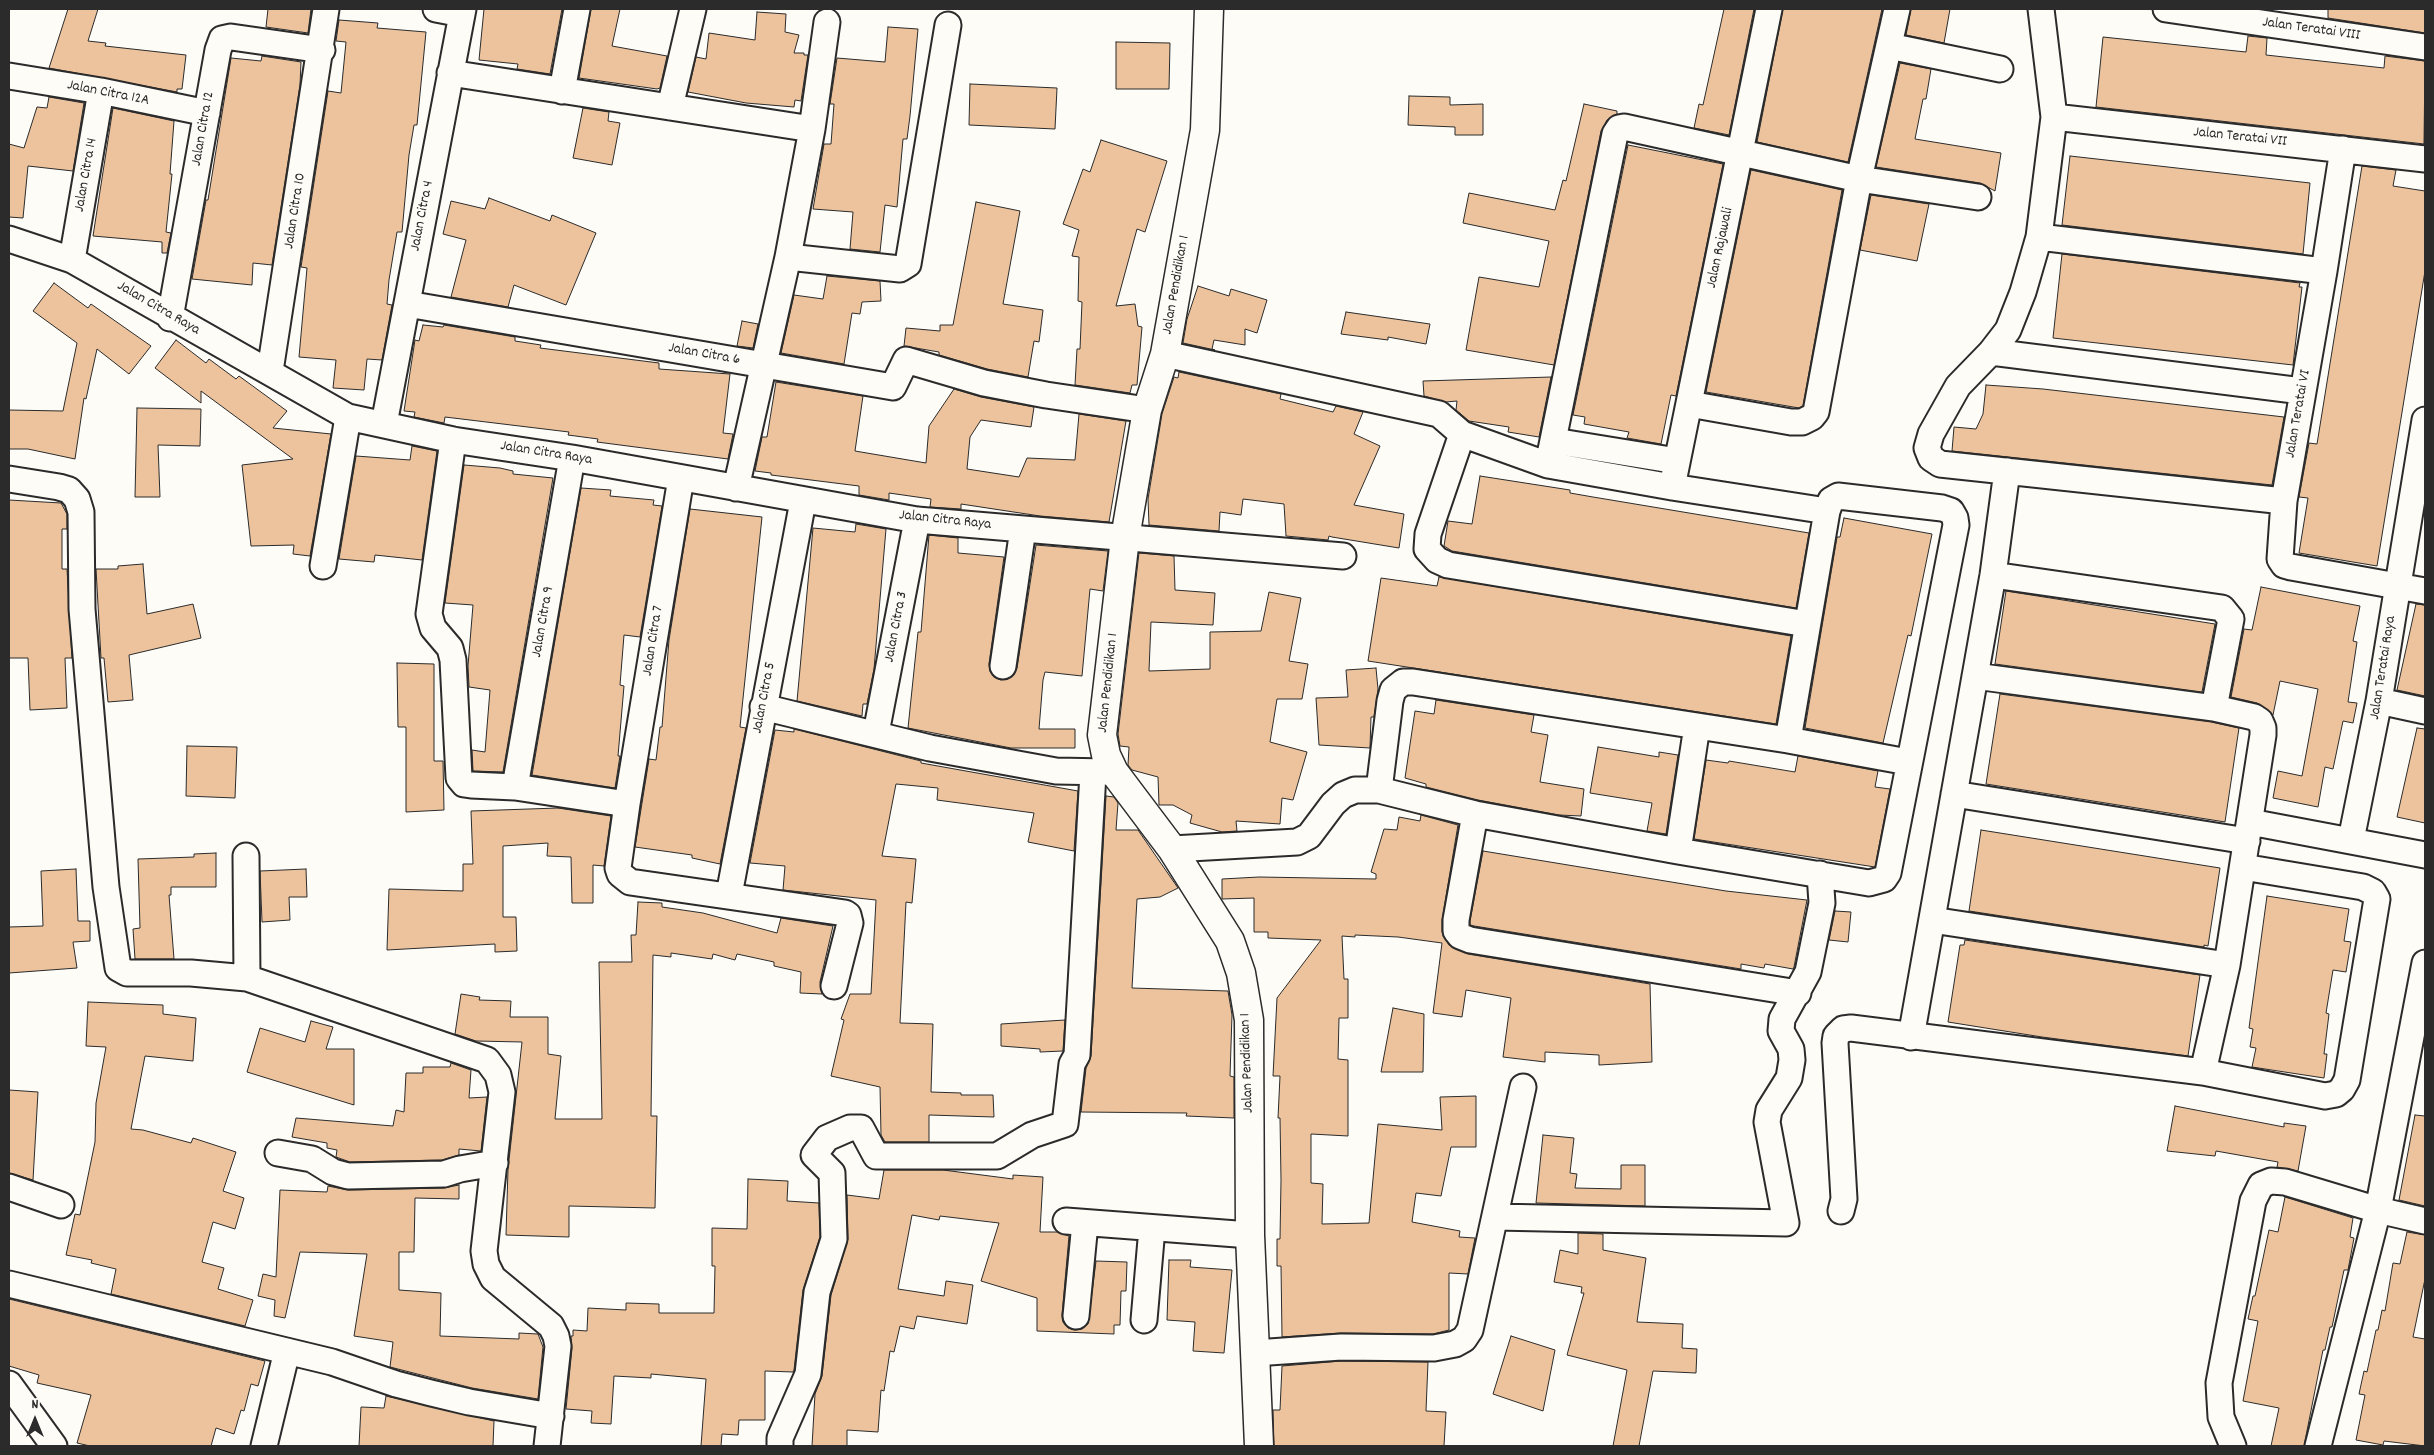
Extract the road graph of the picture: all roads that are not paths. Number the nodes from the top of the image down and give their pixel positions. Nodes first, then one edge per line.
1 (326, 9) edge
2 (436, 9) edge
3 (577, 9) edge
4 (693, 9) edge
5 (1209, 9) edge
6 (1769, 9) edge
7 (1897, 9) edge
8 (2041, 9) edge
9 (2166, 9) edge
10 (462, 11) edge
11 (827, 22) dead end
12 (948, 25) dead end
13 (1889, 46) junction
14 (2425, 47) edge
15 (322, 50) junction
16 (2000, 69) dead end
17 (450, 73) junction
18 (9, 76) edge
19 (101, 91) junction
20 (562, 91) junction
21 (670, 107) junction
22 (207, 113) junction
23 (2054, 117) junction
24 (812, 129) junction
25 (2342, 149) junction
26 (1741, 153) junction
27 (2425, 159) edge
28 (1859, 179) junction
29 (1978, 197) dead end
30 (2038, 238) junction
31 (9, 239) edge
32 (788, 257) junction
33 (72, 260) junction
34 (2324, 271) junction
35 (407, 304) junction
36 (170, 318) junction
37 (1991, 352) junction
38 (1165, 354) junction
39 (763, 366) junction
40 (270, 372) junction
41 (2302, 391) junction
42 (1689, 404) junction
43 (1147, 410) junction
44 (348, 417) junction
45 (2425, 420) edge
46 (384, 424) junction
47 (1462, 434) junction
48 (453, 440) junction
49 (1554, 441) junction
50 (572, 458) junction
51 (1677, 462) junction
52 (1548, 465) junction
53 (2006, 471) junction
54 (680, 478) junction
55 (9, 479) edge
56 (736, 488) junction
57 (1672, 488) junction
58 (803, 501) junction
59 (2284, 501) junction
60 (1827, 511) junction
61 (918, 520) junction
62 (1023, 529) junction
63 (1125, 538) junction
64 (1343, 556) dead end
65 (323, 566) dead end
66 (1993, 574) junction
67 (2397, 585) junction
68 (2425, 591) edge
69 (1807, 624) junction
70 (1003, 666) dead end
71 (1975, 676) junction
72 (2379, 701) junction
73 (763, 707) junction
74 (2214, 708) junction
75 (2425, 711) edge
76 (1697, 726) junction
77 (876, 733) junction
78 (1788, 740) junction
79 (1908, 762) junction
80 (1103, 772) junction
81 (515, 787) junction
82 (1379, 790) junction
83 (1954, 794) junction
84 (627, 804) junction
85 (1475, 814) junction
86 (2248, 831) junction
87 (2351, 840) junction
88 (1172, 849) junction
89 (1678, 851) junction
90 (2425, 855) edge
91 (246, 856) dead end
92 (2243, 867) junction
93 (1820, 874) junction
94 (729, 895) junction
95 (1932, 920) junction
96 (2425, 963) edge
97 (2227, 965) junction
98 (247, 978) junction
99 (834, 986) dead end
100 (1798, 993) junction
101 (2422, 994) edge
102 (1911, 1036) junction
103 (2203, 1072) junction
104 (1523, 1087) dead end
105 (278, 1153) dead end
106 (495, 1163) junction
107 (9, 1187) edge
108 (61, 1205) dead end
109 (2378, 1210) junction
110 (1841, 1211) dead end
111 (1495, 1216) junction
112 (2425, 1220) edge
113 (1152, 1228) junction
114 (1250, 1235) junction
115 (9, 1284) edge
116 (1076, 1316) dead end
117 (1144, 1320) dead end
118 (287, 1350) junction
119 (1255, 1353) junction
120 (9, 1384) edge
121 (551, 1416) junction
122 (54, 1446) edge
123 (264, 1446) edge
124 (547, 1446) edge
125 (780, 1446) edge
126 (1259, 1446) edge
127 (2232, 1446) edge
128 (2318, 1446) edge

1 - 15 street, Jalan Citra 10
2 - 10 street
3 - 20 street
4 - 21 street
5 - 38 street, Jalan Pendidikan 1
6 - 26 street, Jalan Rajawali
7 - 13 street
8 - 23 street
9 - 14 street, Jalan Teratai VIII
10 - 17 street, Jalan Citra 4
11 - 24 street
12 - 32 street
13 - 16 street
13 - 28 street
15 - 22 street, Jalan Citra 12
15 - 40 street, Jalan Citra 10
17 - 20 street
17 - 35 street, Jalan Citra 4
18 - 19 street, Jalan Citra 12A
19 - 22 street, Jalan Citra 12A
19 - 33 street, Jalan Citra 14
20 - 21 street
21 - 24 street
22 - 36 street, Jalan Citra 12
23 - 25 street, Jalan Teratai VII
23 - 30 street
24 - 32 street
25 - 27 street, Jalan Teratai VII
25 - 34 street, Jalan Teratai VI
26 - 28 street
26 - 42 street, Jalan Rajawali
26 - 49 street
28 - 29 street
28 - 42 street
30 - 34 street
30 - 37 street
31 - 33 street, Jalan Citra Raya
32 - 39 street
33 - 36 street, Jalan Citra Raya
34 - 41 street, Jalan Teratai VI
35 - 39 street, Jalan Citra 6
35 - 46 street, Jalan Citra 4
36 - 40 street, Jalan Citra Raya
37 - 41 street
37 - 53 street
38 - 43 street, Jalan Pendidikan 1
38 - 47 street
39 - 43 street, Jalan Citra 6
39 - 56 street
40 - 44 street, Jalan Citra Raya
41 - 59 street, Jalan Teratai VI
42 - 51 street, Jalan Rajawali
43 - 63 street, Jalan Pendidikan 1
44 - 46 street, Jalan Citra Raya
44 - 65 street
45 - 67 street, Jalan Teratai Raya
46 - 48 street, Jalan Citra Raya
47 - 52 street
47 - 69 street
48 - 50 street, Jalan Citra Raya
48 - 81 street
49 - 51 street
49 - 52 street
50 - 54 street, Jalan Citra Raya
50 - 81 street, Jalan Citra 9
51 - 57 street, Jalan Rajawali
52 - 57 street
53 - 59 street
53 - 66 street
54 - 56 street, Jalan Citra Raya
54 - 84 street, Jalan Citra 7
55 - 98 street
56 - 58 street, Jalan Citra Raya
57 - 60 street
58 - 61 street, Jalan Citra Raya
58 - 73 street, Jalan Citra 5
59 - 67 street, Jalan Teratai VI
60 - 69 street
60 - 79 street
61 - 62 street, Jalan Citra Raya
61 - 77 street, Jalan Citra 3
62 - 63 street, Jalan Citra Raya
62 - 70 street
63 - 64 street, Jalan Citra Raya
63 - 80 street, Jalan Pendidikan 1
66 - 71 street
66 - 74 street
67 - 68 street
67 - 72 street, Jalan Teratai Raya
69 - 78 street
71 - 74 street
71 - 83 street
72 - 75 street
72 - 87 street, Jalan Teratai Raya
73 - 77 street
73 - 94 street, Jalan Citra 5
74 - 86 street
76 - 78 street
76 - 82 street
76 - 89 street
77 - 80 street
78 - 79 street
79 - 93 street
80 - 88 street, Jalan Pendidikan 1
80 - 125 street
81 - 84 street
82 - 85 street
82 - 88 street
83 - 86 street
83 - 95 street
84 - 94 street, Jalan Citra 7
85 - 89 street
85 - 100 street
86 - 87 street
86 - 92 street
87 - 90 street
88 - 114 street, Jalan Pendidikan 1
89 - 93 street
91 - 98 street
92 - 97 street
92 - 103 street
93 - 100 street
94 - 99 street
95 - 97 street
95 - 102 street
96 - 101 street
97 - 103 street
98 - 106 street
100 - 111 street
101 - 109 street
102 - 103 street
102 - 110 street
104 - 111 street
105 - 106 street
106 - 121 street
107 - 108 street
109 - 112 street
109 - 127 street
109 - 128 street
111 - 119 street
113 - 114 street
113 - 116 street
113 - 117 street
114 - 119 street, Jalan Pendidikan 1
115 - 118 street
118 - 121 street
118 - 123 street
119 - 126 street, Jalan Pendidikan 1
120 - 122 street
121 - 124 street

